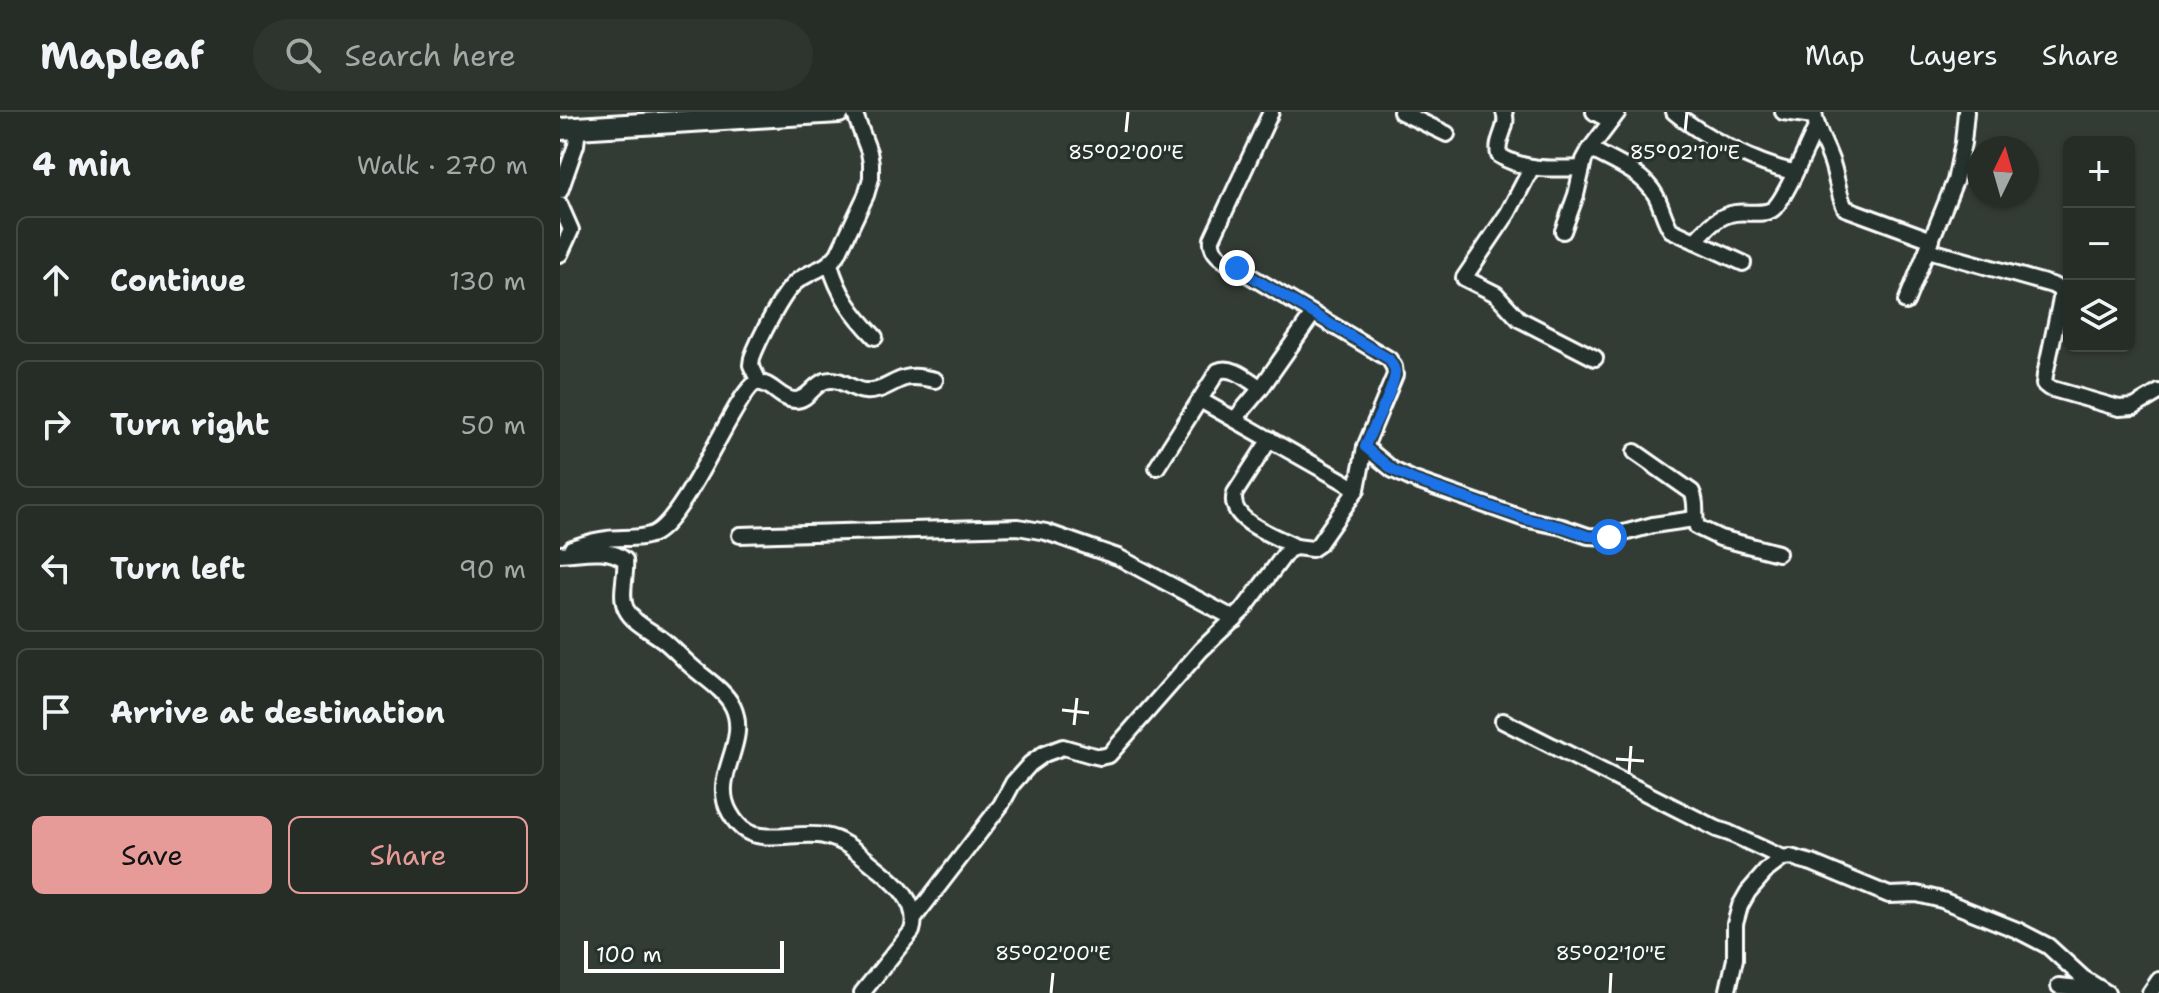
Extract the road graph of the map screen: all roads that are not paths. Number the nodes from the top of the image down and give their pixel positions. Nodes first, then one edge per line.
1 (839, 112) edge
2 (854, 112) edge
3 (1271, 112) edge
4 (1401, 112) edge
5 (1504, 112) edge
6 (1594, 112) edge
7 (1674, 112) edge
8 (1783, 112) edge
9 (1966, 112) edge
10 (776, 114) edge
11 (1615, 116) edge
12 (1815, 118) edge
13 (569, 129) edge
14 (1447, 134) dead end
15 (1590, 149) junction
16 (1532, 167) junction
17 (1582, 168) junction
18 (1795, 172) junction
19 (560, 191) edge
20 (560, 205) edge
21 (1563, 231) dead end
22 (1695, 241) junction
23 (1930, 245) junction
24 (560, 254) edge
25 (1743, 263) dead end
26 (830, 264) junction
27 (1906, 302) dead end
28 (1313, 314) junction
29 (875, 337) dead end
30 (1595, 358) dead end
31 (935, 380) dead end
32 (759, 382) junction
33 (1261, 388) junction
34 (2159, 392) edge
35 (1200, 400) junction
36 (1235, 419) junction
37 (1270, 439) junction
38 (1365, 447) junction
39 (1635, 452) dead end
40 (1157, 467) dead end
41 (1357, 489) junction
42 (1694, 519) junction
43 (740, 535) dead end
44 (1296, 547) junction
45 (560, 553) edge
46 (1778, 553) dead end
47 (1235, 619) junction
48 (1503, 721) dead end
49 (1783, 858) junction
50 (914, 918) junction
51 (2159, 980) edge
52 (2059, 986) dead end
53 (1728, 990) dead end
54 (2105, 992) edge
55 (862, 993) edge
56 (2150, 993) edge

1 - 10 street
2 - 26 street
3 - 28 street
4 - 14 street
5 - 16 street
6 - 11 street
7 - 18 street
8 - 12 street
9 - 23 street
10 - 13 street
11 - 15 street
12 - 18 street
12 - 23 street
13 - 19 street
15 - 17 street
15 - 22 street
16 - 17 street
16 - 30 street
17 - 21 street
18 - 22 street
20 - 24 street
22 - 25 street
23 - 27 street
23 - 34 street
26 - 29 street
26 - 32 street
28 - 33 street
28 - 38 street
31 - 32 street
32 - 45 street
33 - 35 street
33 - 36 street
35 - 36 street
35 - 40 street
36 - 37 street
37 - 41 street
37 - 44 street
38 - 41 street
38 - 42 street
39 - 42 street
41 - 44 street
42 - 46 street
43 - 47 street
44 - 47 street
45 - 50 street
47 - 50 street
48 - 49 street
49 - 53 street
49 - 54 street
50 - 55 street
51 - 56 street
52 - 54 street

